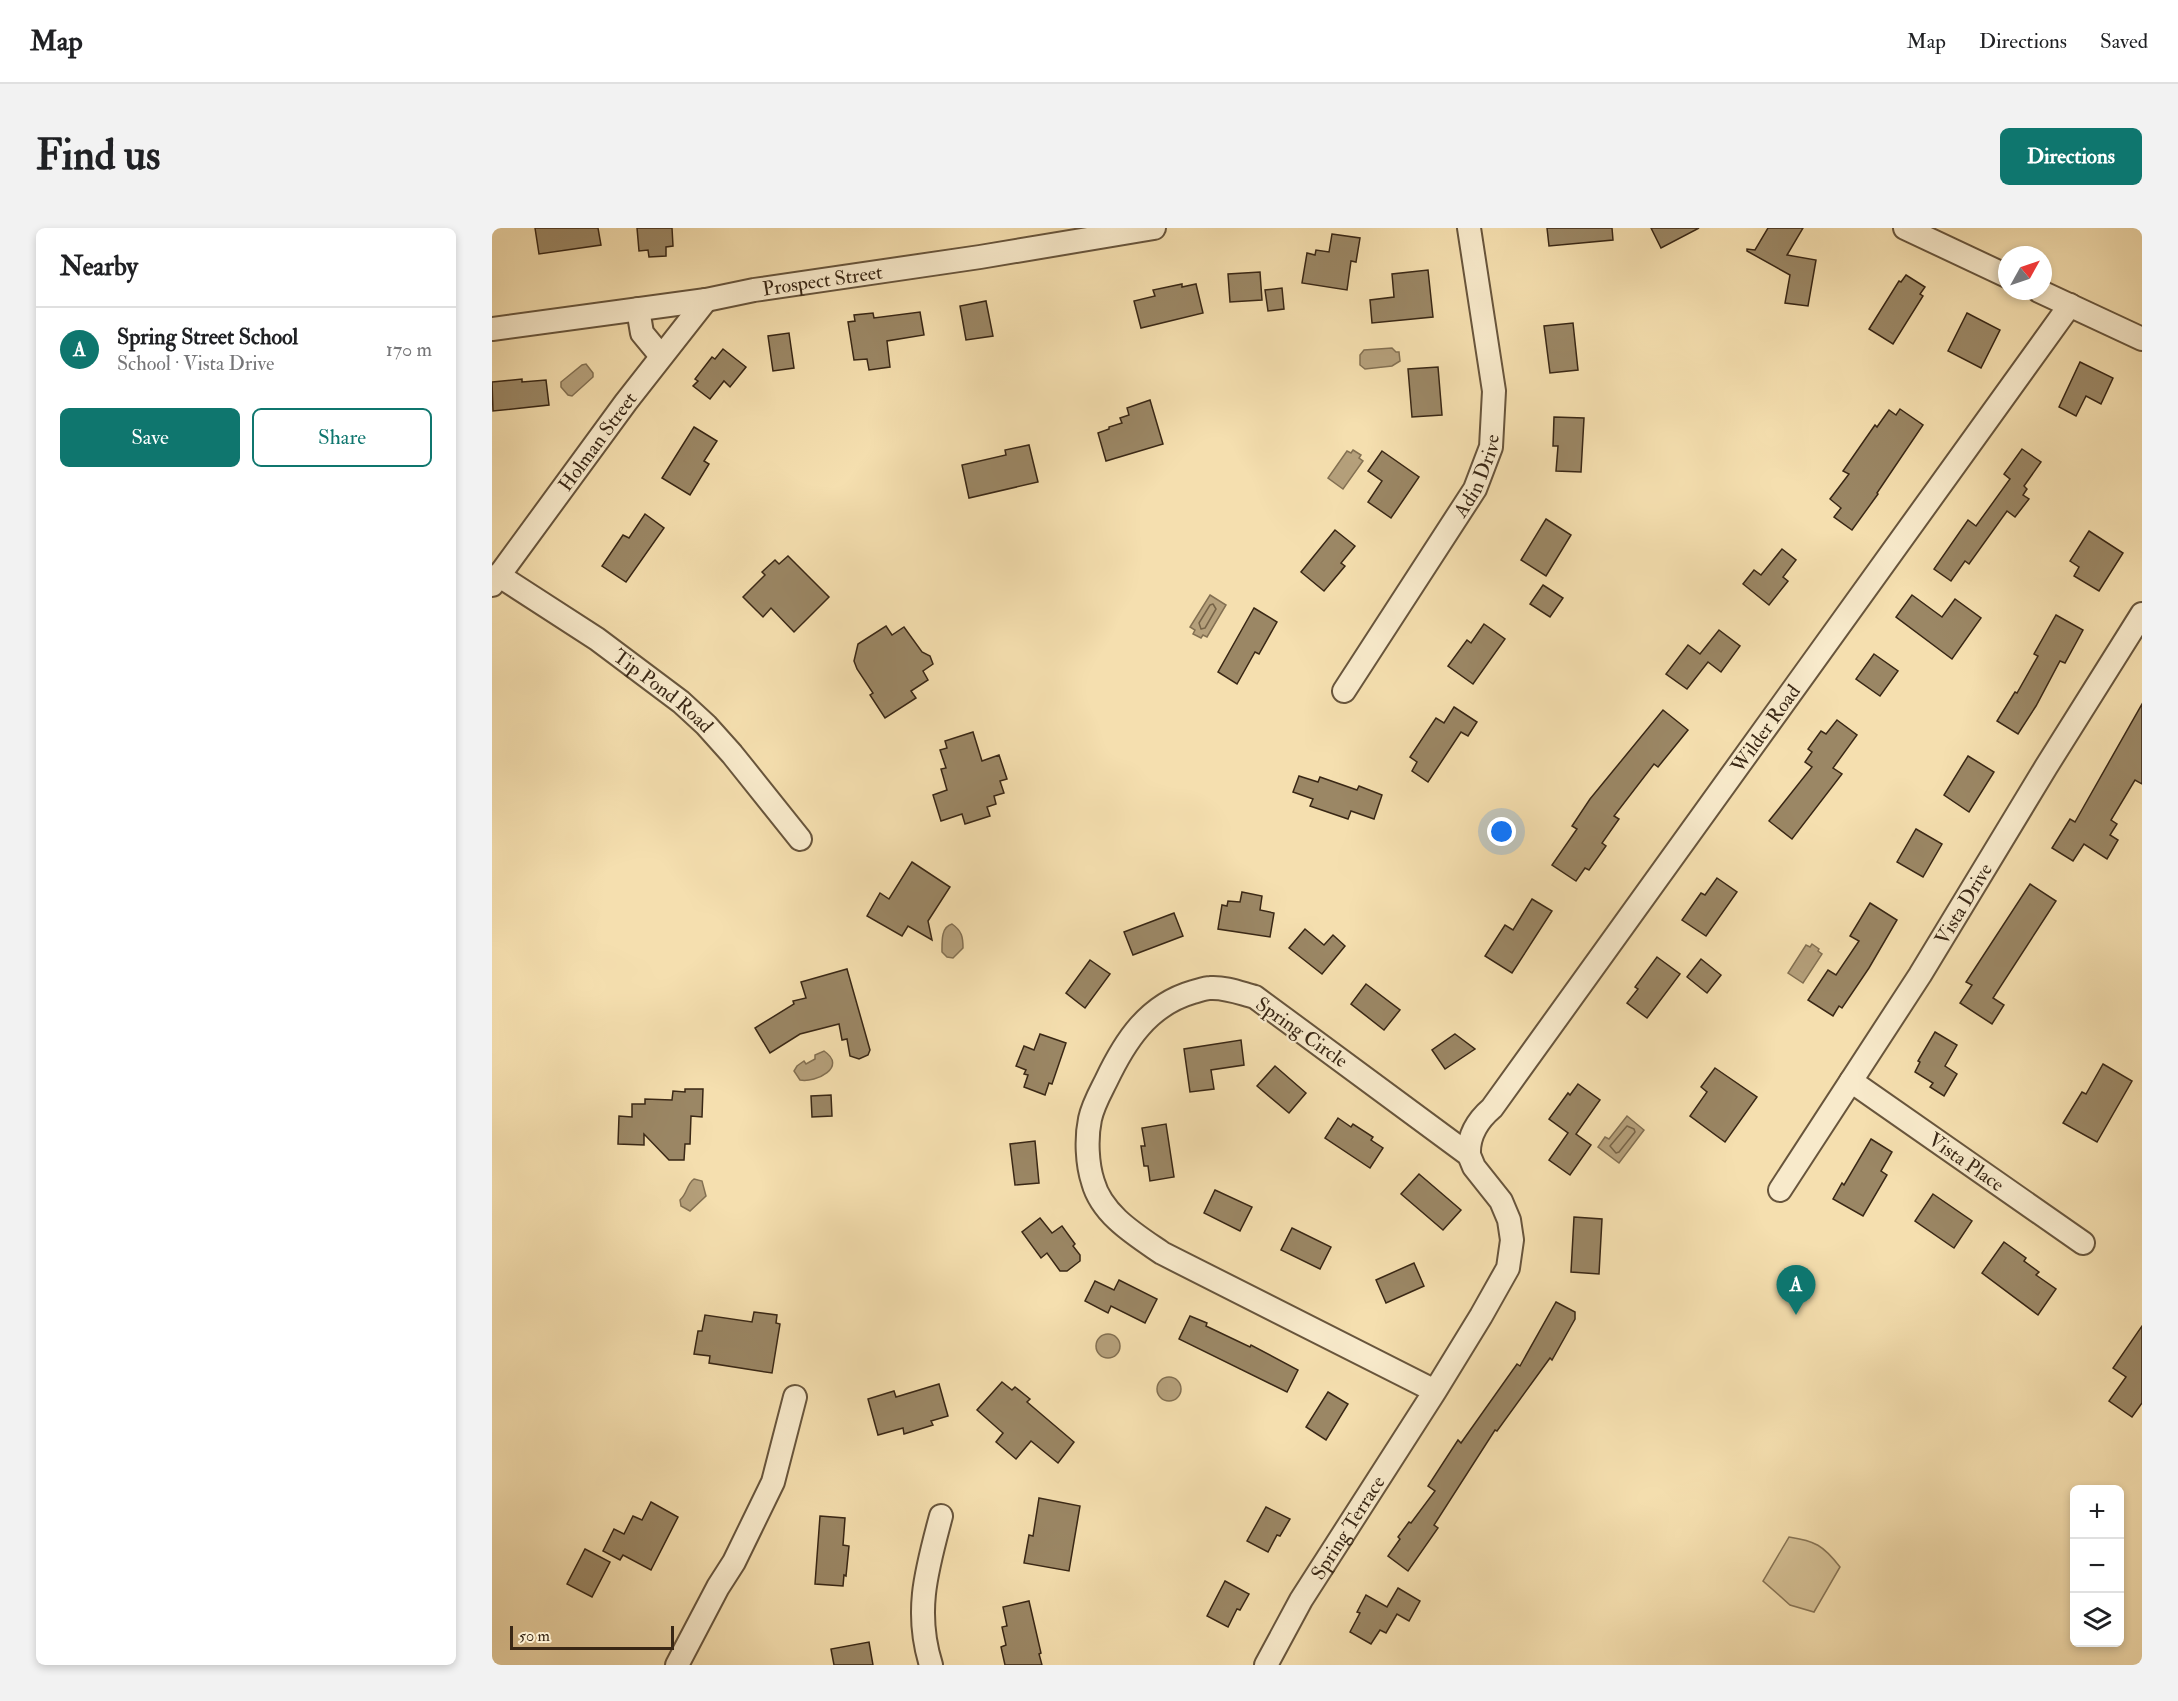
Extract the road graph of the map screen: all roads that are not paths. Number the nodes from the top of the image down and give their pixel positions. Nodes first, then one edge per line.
1 (1154, 228) edge
2 (1469, 228) edge
3 (1905, 228) edge
4 (1998, 272) edge
5 (2052, 297) edge
6 (706, 300) junction
7 (2070, 305) junction
8 (638, 309) junction
9 (492, 329) edge
10 (2142, 339) edge
11 (661, 357) junction
12 (495, 580) edge
13 (2142, 614) edge
14 (1344, 691) dead end
15 (800, 839) dead end
16 (1851, 1081) junction
17 (1469, 1155) junction
18 (1780, 1190) dead end
19 (2083, 1243) dead end
20 (1435, 1392) junction
21 (795, 1397) dead end
22 (941, 1516) dead end
23 (676, 1665) edge
24 (931, 1665) edge
25 (1266, 1665) edge

1 - 6 street, Prospect Street
2 - 14 street, Adin Drive
3 - 4 street
5 - 7 street
6 - 8 street, Prospect Street
6 - 11 street, Holman Street
7 - 10 street
7 - 17 street, Wilder Road
8 - 9 street, Prospect Street
8 - 11 street
11 - 12 street, Holman Street
12 - 15 street, Tip Pond Road
13 - 16 street, Vista Drive
16 - 18 street, Vista Drive
16 - 19 street, Vista Place
17 - 20 street, Spring Circle
17 - 20 street, Spring Circle
20 - 25 street, Spring Terrace
21 - 23 street
22 - 24 street

